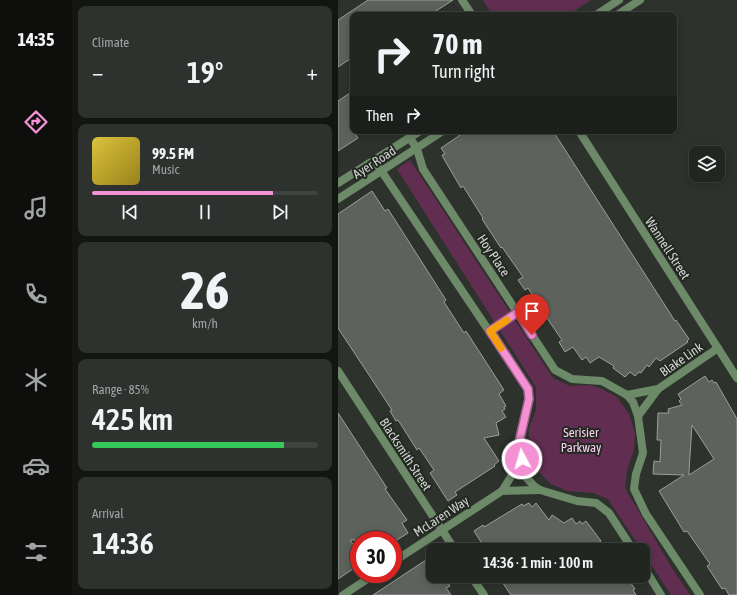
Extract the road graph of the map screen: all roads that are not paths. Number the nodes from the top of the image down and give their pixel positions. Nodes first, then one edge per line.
1 (462, 0) edge
2 (619, 0) edge
3 (640, 0) edge
4 (470, 12) edge
5 (601, 12) edge
6 (622, 12) edge
7 (416, 134) edge
8 (439, 134) edge
9 (581, 134) edge
10 (410, 138) junction
11 (417, 149) junction
12 (374, 160) junction
13 (382, 172) junction
14 (338, 183) edge
15 (338, 199) edge
16 (518, 312) junction
17 (490, 331) junction
18 (718, 348) junction
19 (338, 371) edge
20 (737, 378) edge
21 (658, 389) junction
22 (627, 395) junction
23 (638, 416) junction
24 (522, 459) junction
25 (540, 490) junction
26 (502, 491) junction
27 (442, 530) junction
28 (450, 543) edge
29 (628, 543) edge
30 (402, 556) edge
31 (650, 577) edge
32 (362, 583) edge
33 (476, 583) edge
34 (344, 595) edge
35 (484, 595) edge
36 (661, 595) edge
37 (700, 595) edge

1 - 4 street
2 - 5 street
3 - 6 street
7 - 10 street, Ayer Road
8 - 11 street, Ayer Road
9 - 18 street, Wannell Street
10 - 11 street, Hoy Place
10 - 12 street, Ayer Road
11 - 13 street, Ayer Road
11 - 16 street, Hoy Place
12 - 13 street
12 - 14 street, Ayer Road
13 - 15 street, Ayer Road
13 - 17 street
16 - 17 lane
16 - 22 street, Hoy Place
17 - 24 street
18 - 20 street, Wannell Street
18 - 21 street, Blake Link
19 - 27 street, Blacksmith Street
21 - 22 street, Blake Link
21 - 23 street, Blake Link
22 - 23 street, Hoy Place
23 - 37 street
24 - 25 street
24 - 26 street, McLaren Way
25 - 26 street
25 - 29 street
26 - 27 street, McLaren Way
27 - 28 street, Blacksmith Street
27 - 30 street, McLaren Way
31 - 36 street
32 - 34 street
33 - 35 street

